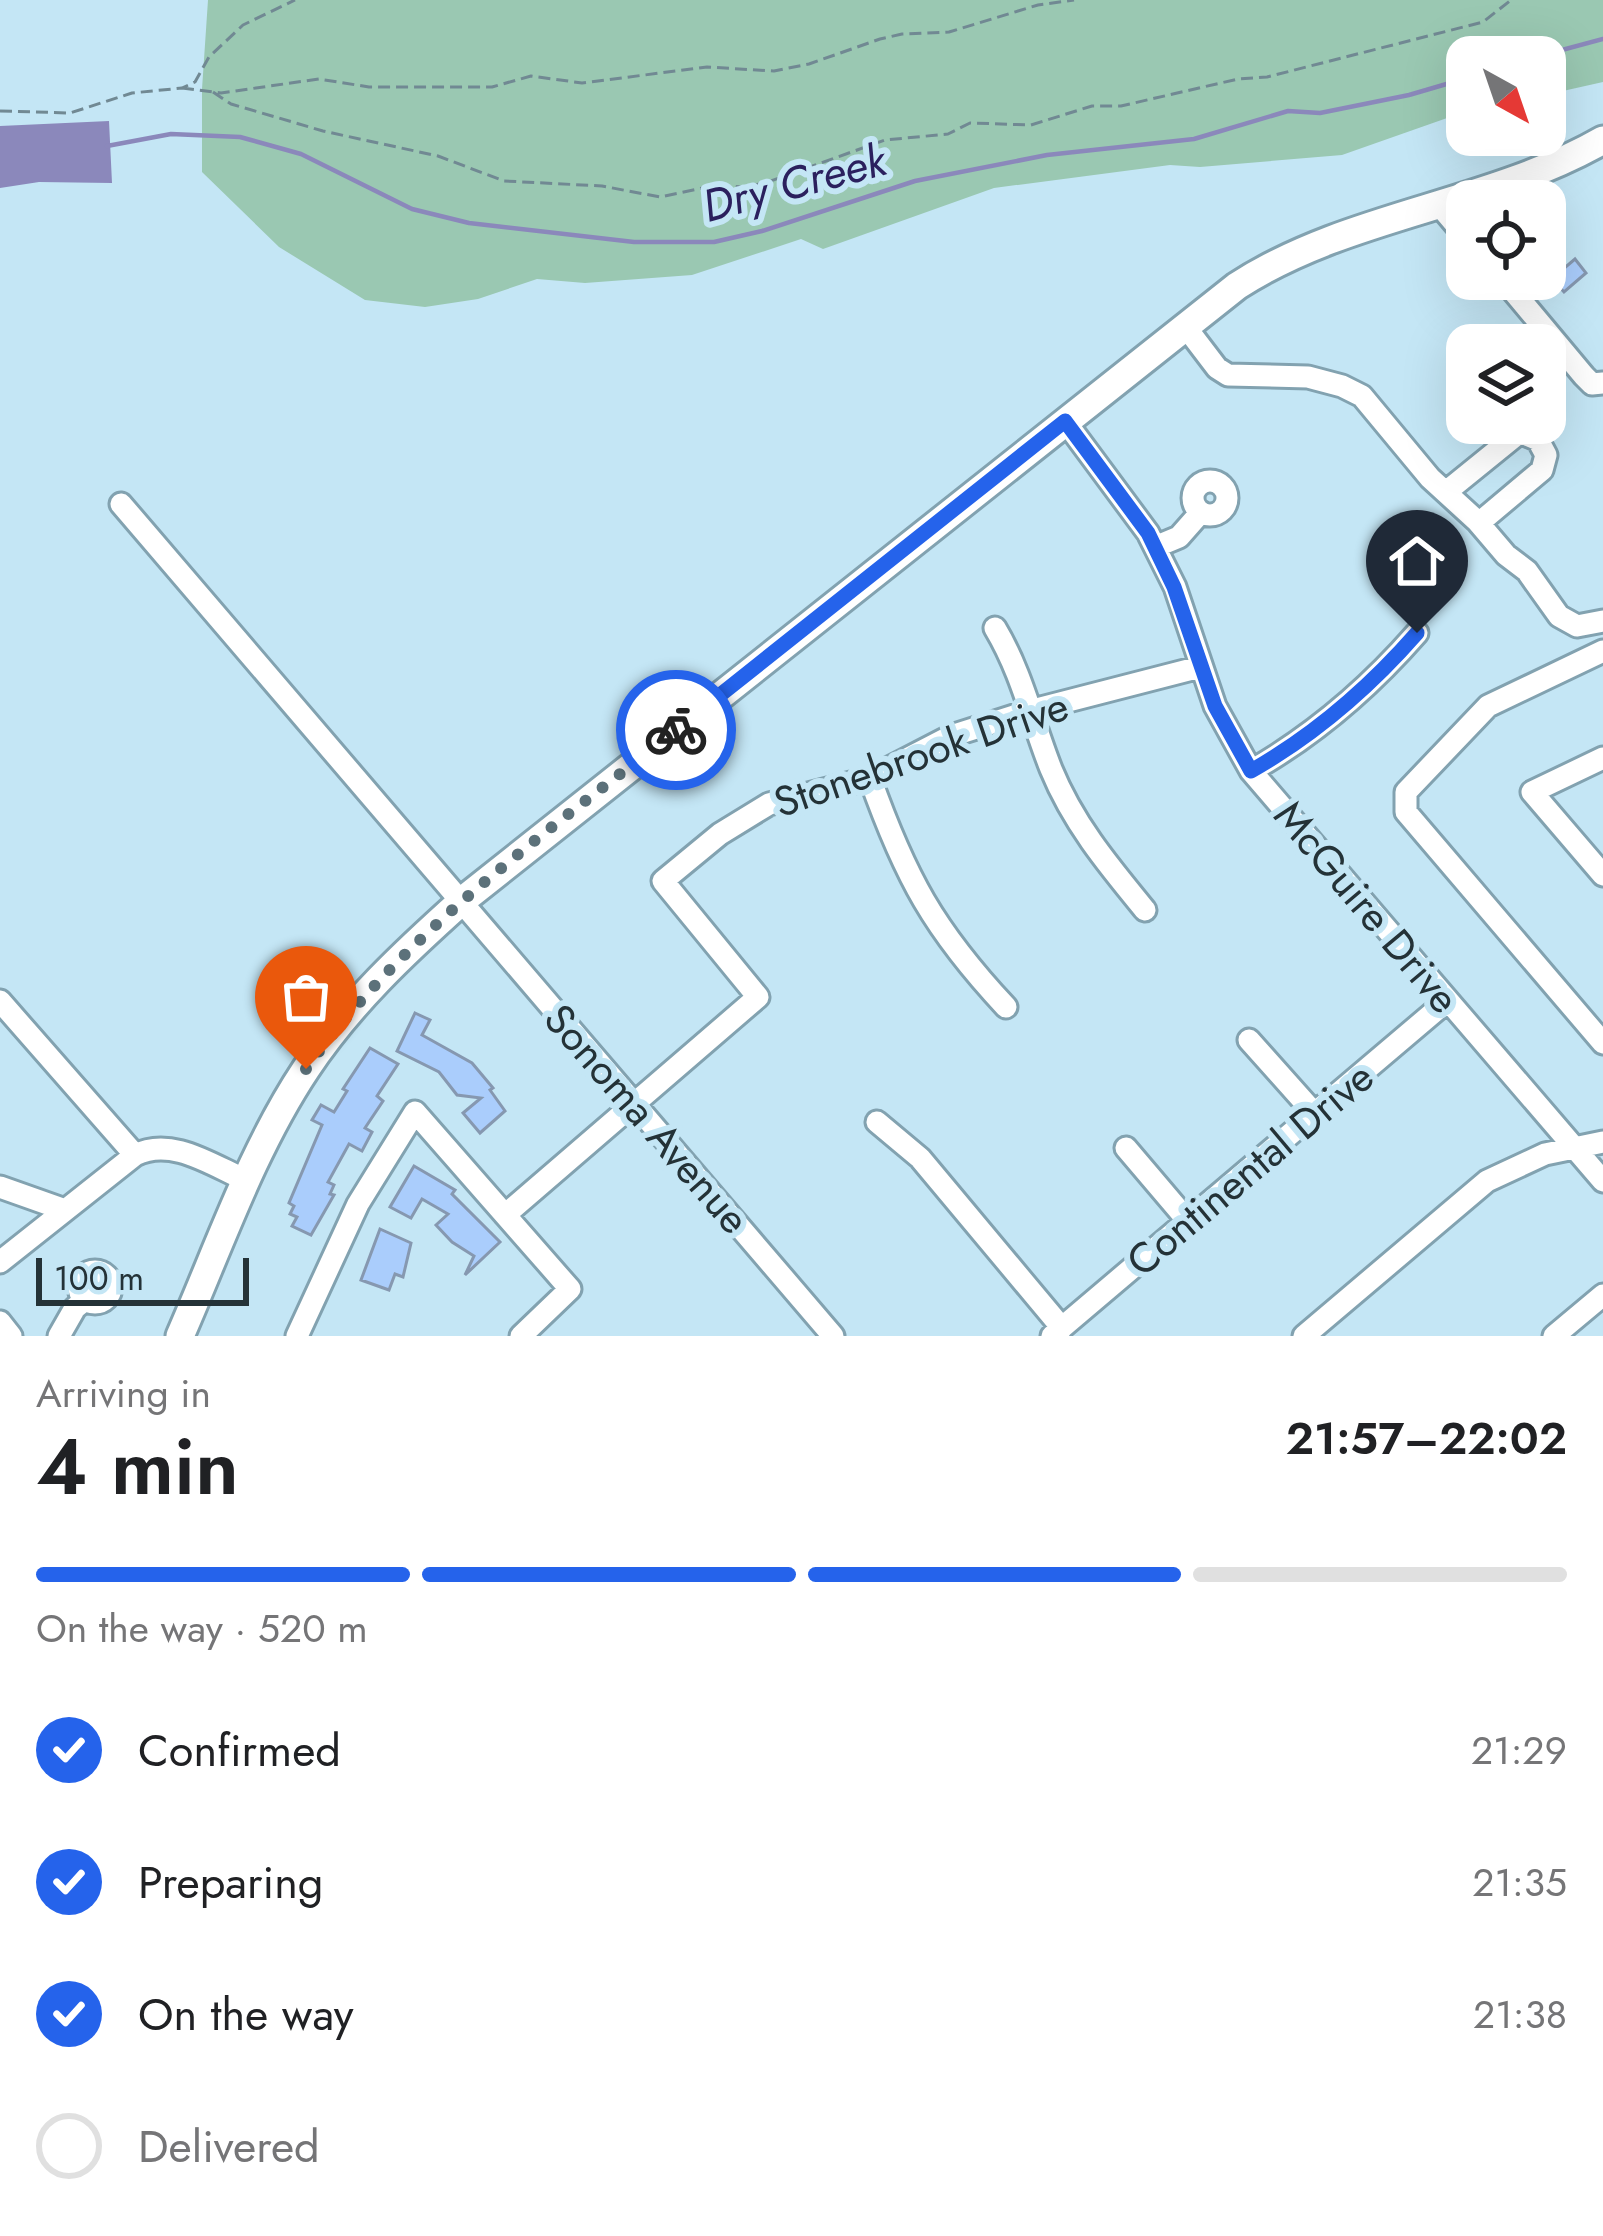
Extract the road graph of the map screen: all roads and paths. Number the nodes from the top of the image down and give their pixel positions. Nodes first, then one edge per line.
1 (295, 0) edge
2 (1074, 0) edge
3 (1511, 0) edge
4 (182, 88) junction
5 (213, 92) junction
6 (0, 111) edge
7 (1603, 140) edge
8 (1440, 206) junction
9 (1446, 213) edge
10 (1521, 300) edge
11 (1541, 324) edge
12 (1184, 326) junction
13 (1566, 353) edge
14 (1603, 383) edge
15 (1065, 421) junction
16 (1500, 444) edge
17 (1540, 444) edge
18 (1446, 493) junction
19 (121, 504) dead end
20 (1201, 512) dead end
21 (1479, 523) junction
22 (1155, 547) junction
23 (1603, 621) edge
24 (995, 628) dead end
25 (1417, 633) dead end
26 (1603, 651) edge
27 (1200, 667) junction
28 (1033, 710) junction
29 (1603, 758) edge
30 (1251, 771) junction
31 (869, 778) junction
32 (1603, 875) edge
33 (463, 901) junction
34 (1145, 910) dead end
35 (0, 1001) edge
36 (1447, 1001) junction
37 (1006, 1007) dead end
38 (1249, 1040) dead end
39 (1603, 1043) edge
40 (631, 1102) junction
41 (1315, 1114) junction
42 (877, 1123) dead end
43 (1603, 1142) edge
44 (1126, 1148) dead end
45 (1572, 1148) junction
46 (135, 1155) junction
47 (248, 1181) junction
48 (1603, 1181) edge
49 (0, 1187) edge
50 (65, 1210) junction
51 (505, 1215) junction
52 (1188, 1221) junction
53 (0, 1262) edge
54 (1603, 1294) edge
55 (85, 1300) dead end
56 (0, 1322) edge
57 (1057, 1332) edge
58 (11, 1336) edge
59 (59, 1336) edge
60 (180, 1336) edge
61 (297, 1336) edge
62 (521, 1336) edge
63 (833, 1336) edge
64 (1304, 1336) edge
65 (1554, 1336) edge

1 - 4 path
2 - 5 path
3 - 5 path
4 - 5 path
4 - 6 path
7 - 8 main road
8 - 9 street
8 - 12 main road
10 - 11 street
12 - 15 main road
12 - 18 street
13 - 14 street
15 - 22 street, McGuire Drive
15 - 33 main road
16 - 18 street
17 - 21 street
18 - 21 street
19 - 33 street, Sonoma Avenue
20 - 22 street
21 - 23 street
22 - 27 street, McGuire Drive
24 - 28 street
25 - 30 street
26 - 39 street
27 - 28 street, Stonebrook Drive
27 - 30 street, McGuire Drive
28 - 31 street, Stonebrook Drive
28 - 34 street
29 - 32 street
30 - 36 street, McGuire Drive
31 - 37 street
31 - 40 street, Stonebrook Drive
33 - 40 street, Sonoma Avenue
33 - 47 main road
35 - 46 street
36 - 41 street, Continental Drive
36 - 45 street, McGuire Drive
38 - 41 street
40 - 51 street
40 - 63 street, Sonoma Avenue
41 - 52 street, Continental Drive
42 - 57 street
43 - 45 street
44 - 52 street
45 - 48 street, McGuire Drive
45 - 64 street
46 - 47 street
46 - 50 street
47 - 60 main road
49 - 50 street
50 - 53 street
51 - 61 street
51 - 62 street
52 - 57 street, Continental Drive
54 - 65 street
55 - 59 street
56 - 58 street

